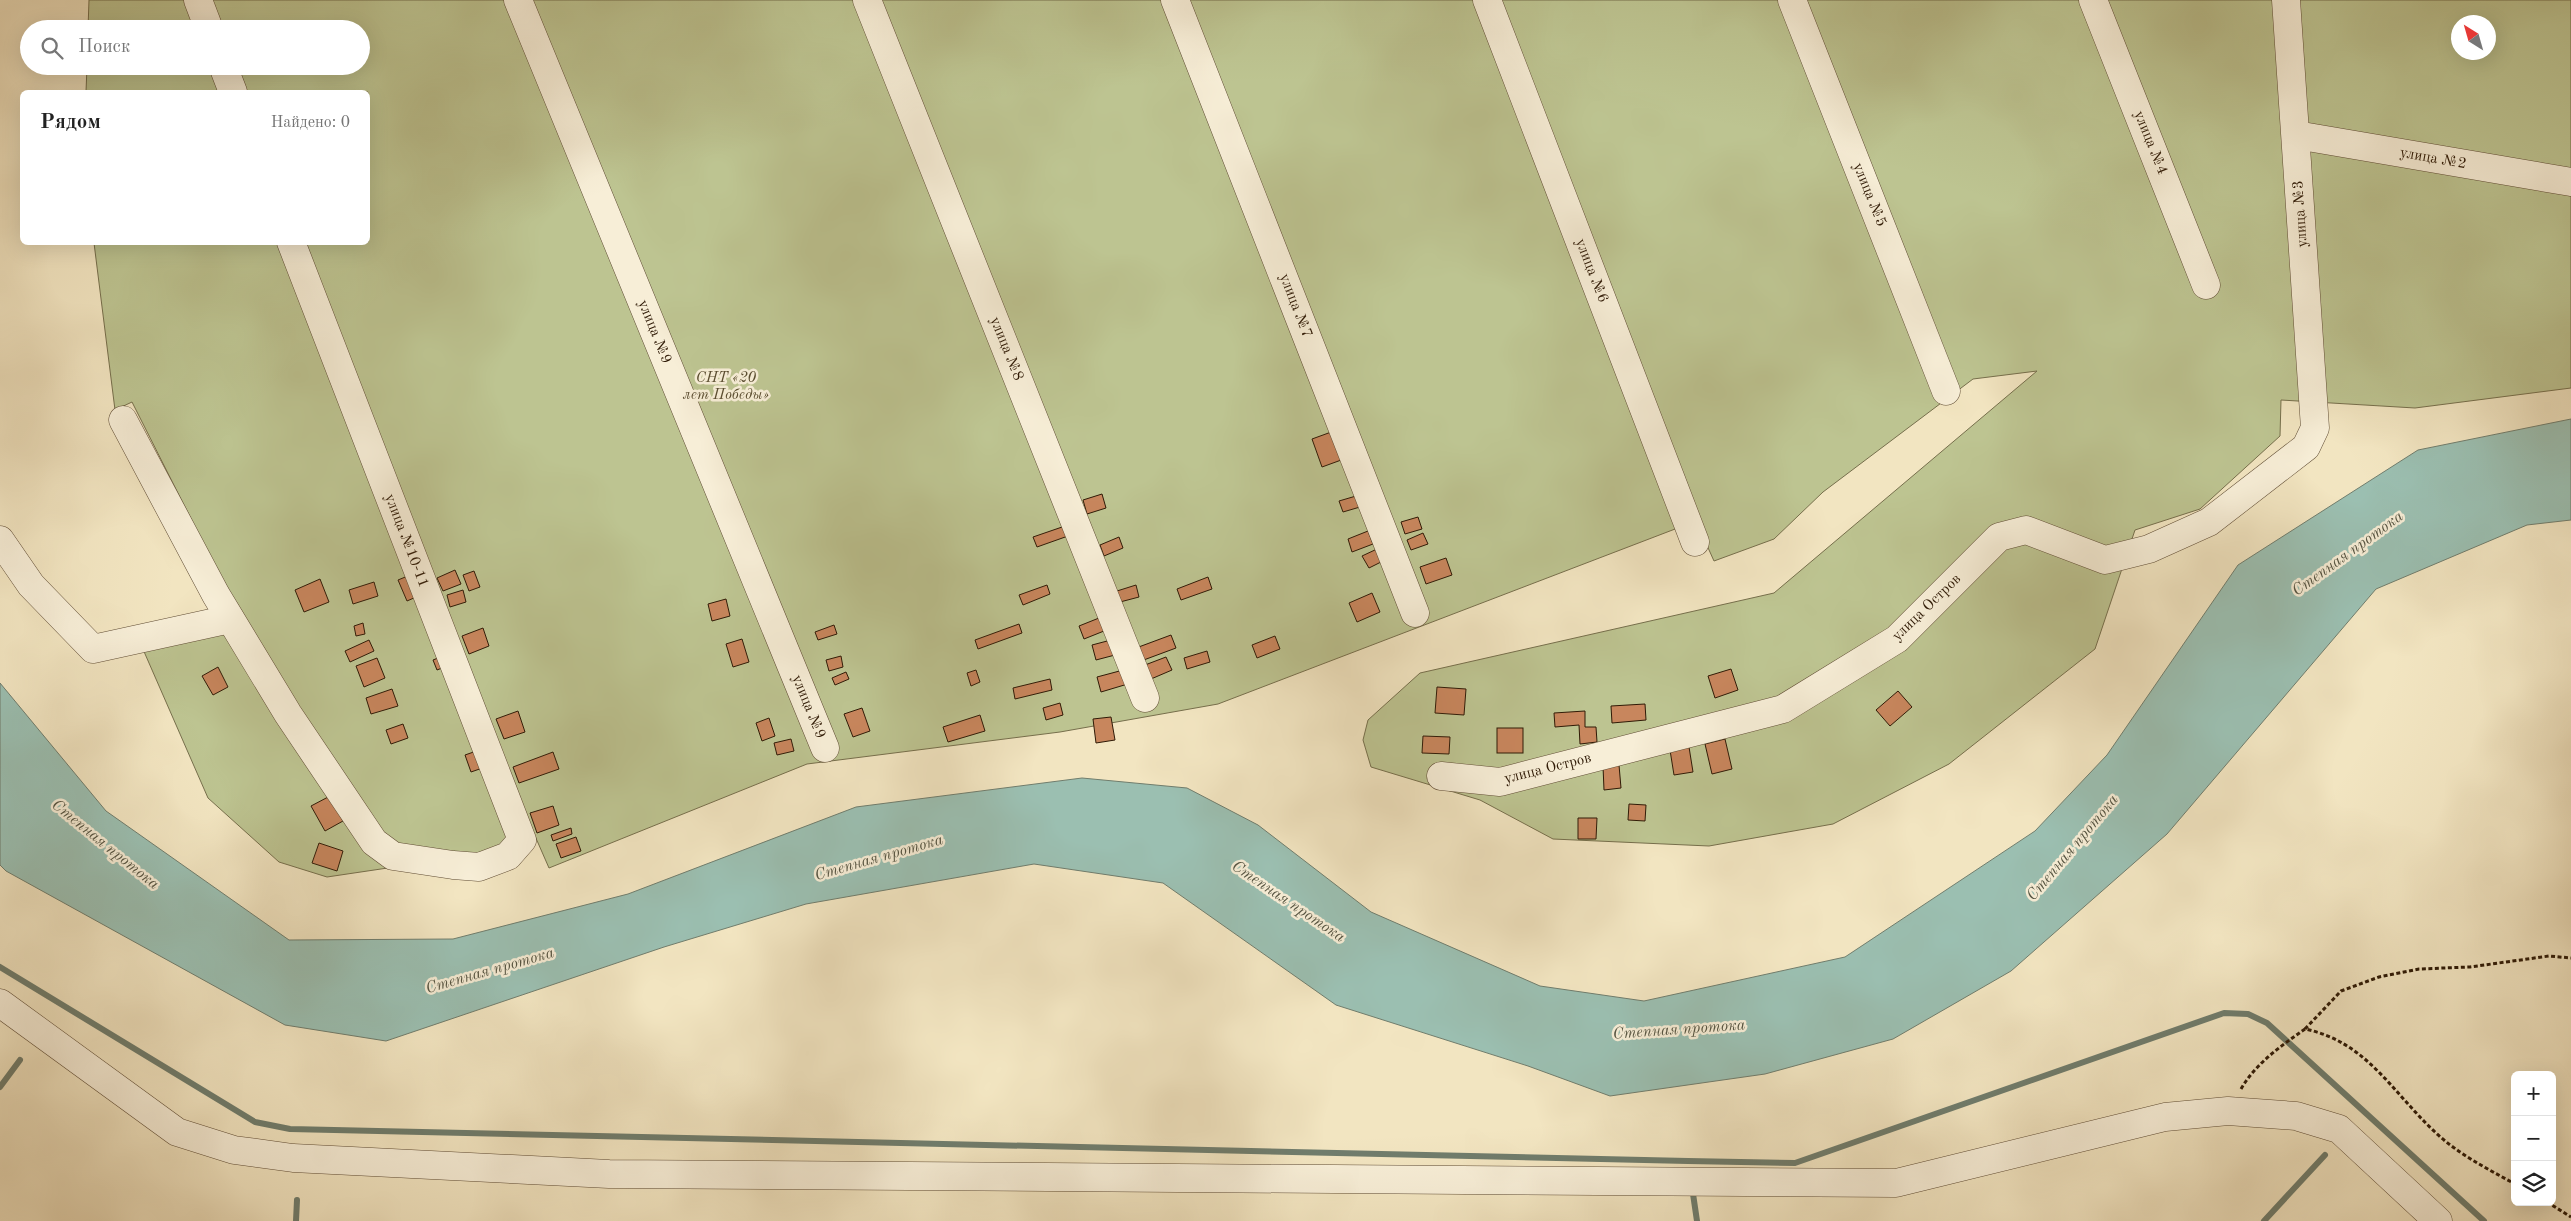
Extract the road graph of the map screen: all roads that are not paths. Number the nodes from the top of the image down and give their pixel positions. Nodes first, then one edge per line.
1 (198, 0) edge
2 (518, 0) edge
3 (867, 0) edge
4 (1175, 0) edge
5 (1487, 0) edge
6 (1792, 0) edge
7 (2093, 0) edge
8 (2286, 0) edge
9 (206, 20) edge
10 (226, 75) edge
11 (232, 90) edge
12 (2296, 136) junction
13 (2571, 182) edge
14 (292, 245) edge
15 (2206, 286) dead end
16 (1946, 391) dead end
17 (123, 420) dead end
18 (2315, 428) joint
19 (0, 540) edge
20 (1695, 542) dead end
21 (1415, 613) dead end
22 (230, 619) junction
23 (1144, 698) dead end
24 (825, 748) dead end
25 (1441, 776) dead end
26 (0, 1003) edge
27 (2438, 1221) edge

1 - 9 street
2 - 24 street, улица №9
3 - 23 street, улица №8
4 - 21 street, улица №7
5 - 20 street, улица №6
6 - 16 street, улица №5
7 - 15 street, улица №4
8 - 12 street, улица №3
10 - 11 street
12 - 13 street, улица №2
12 - 18 street, улица №3
14 - 22 street, улица №10-11
17 - 22 street
18 - 25 street, улица Остров
19 - 22 street
26 - 27 street

